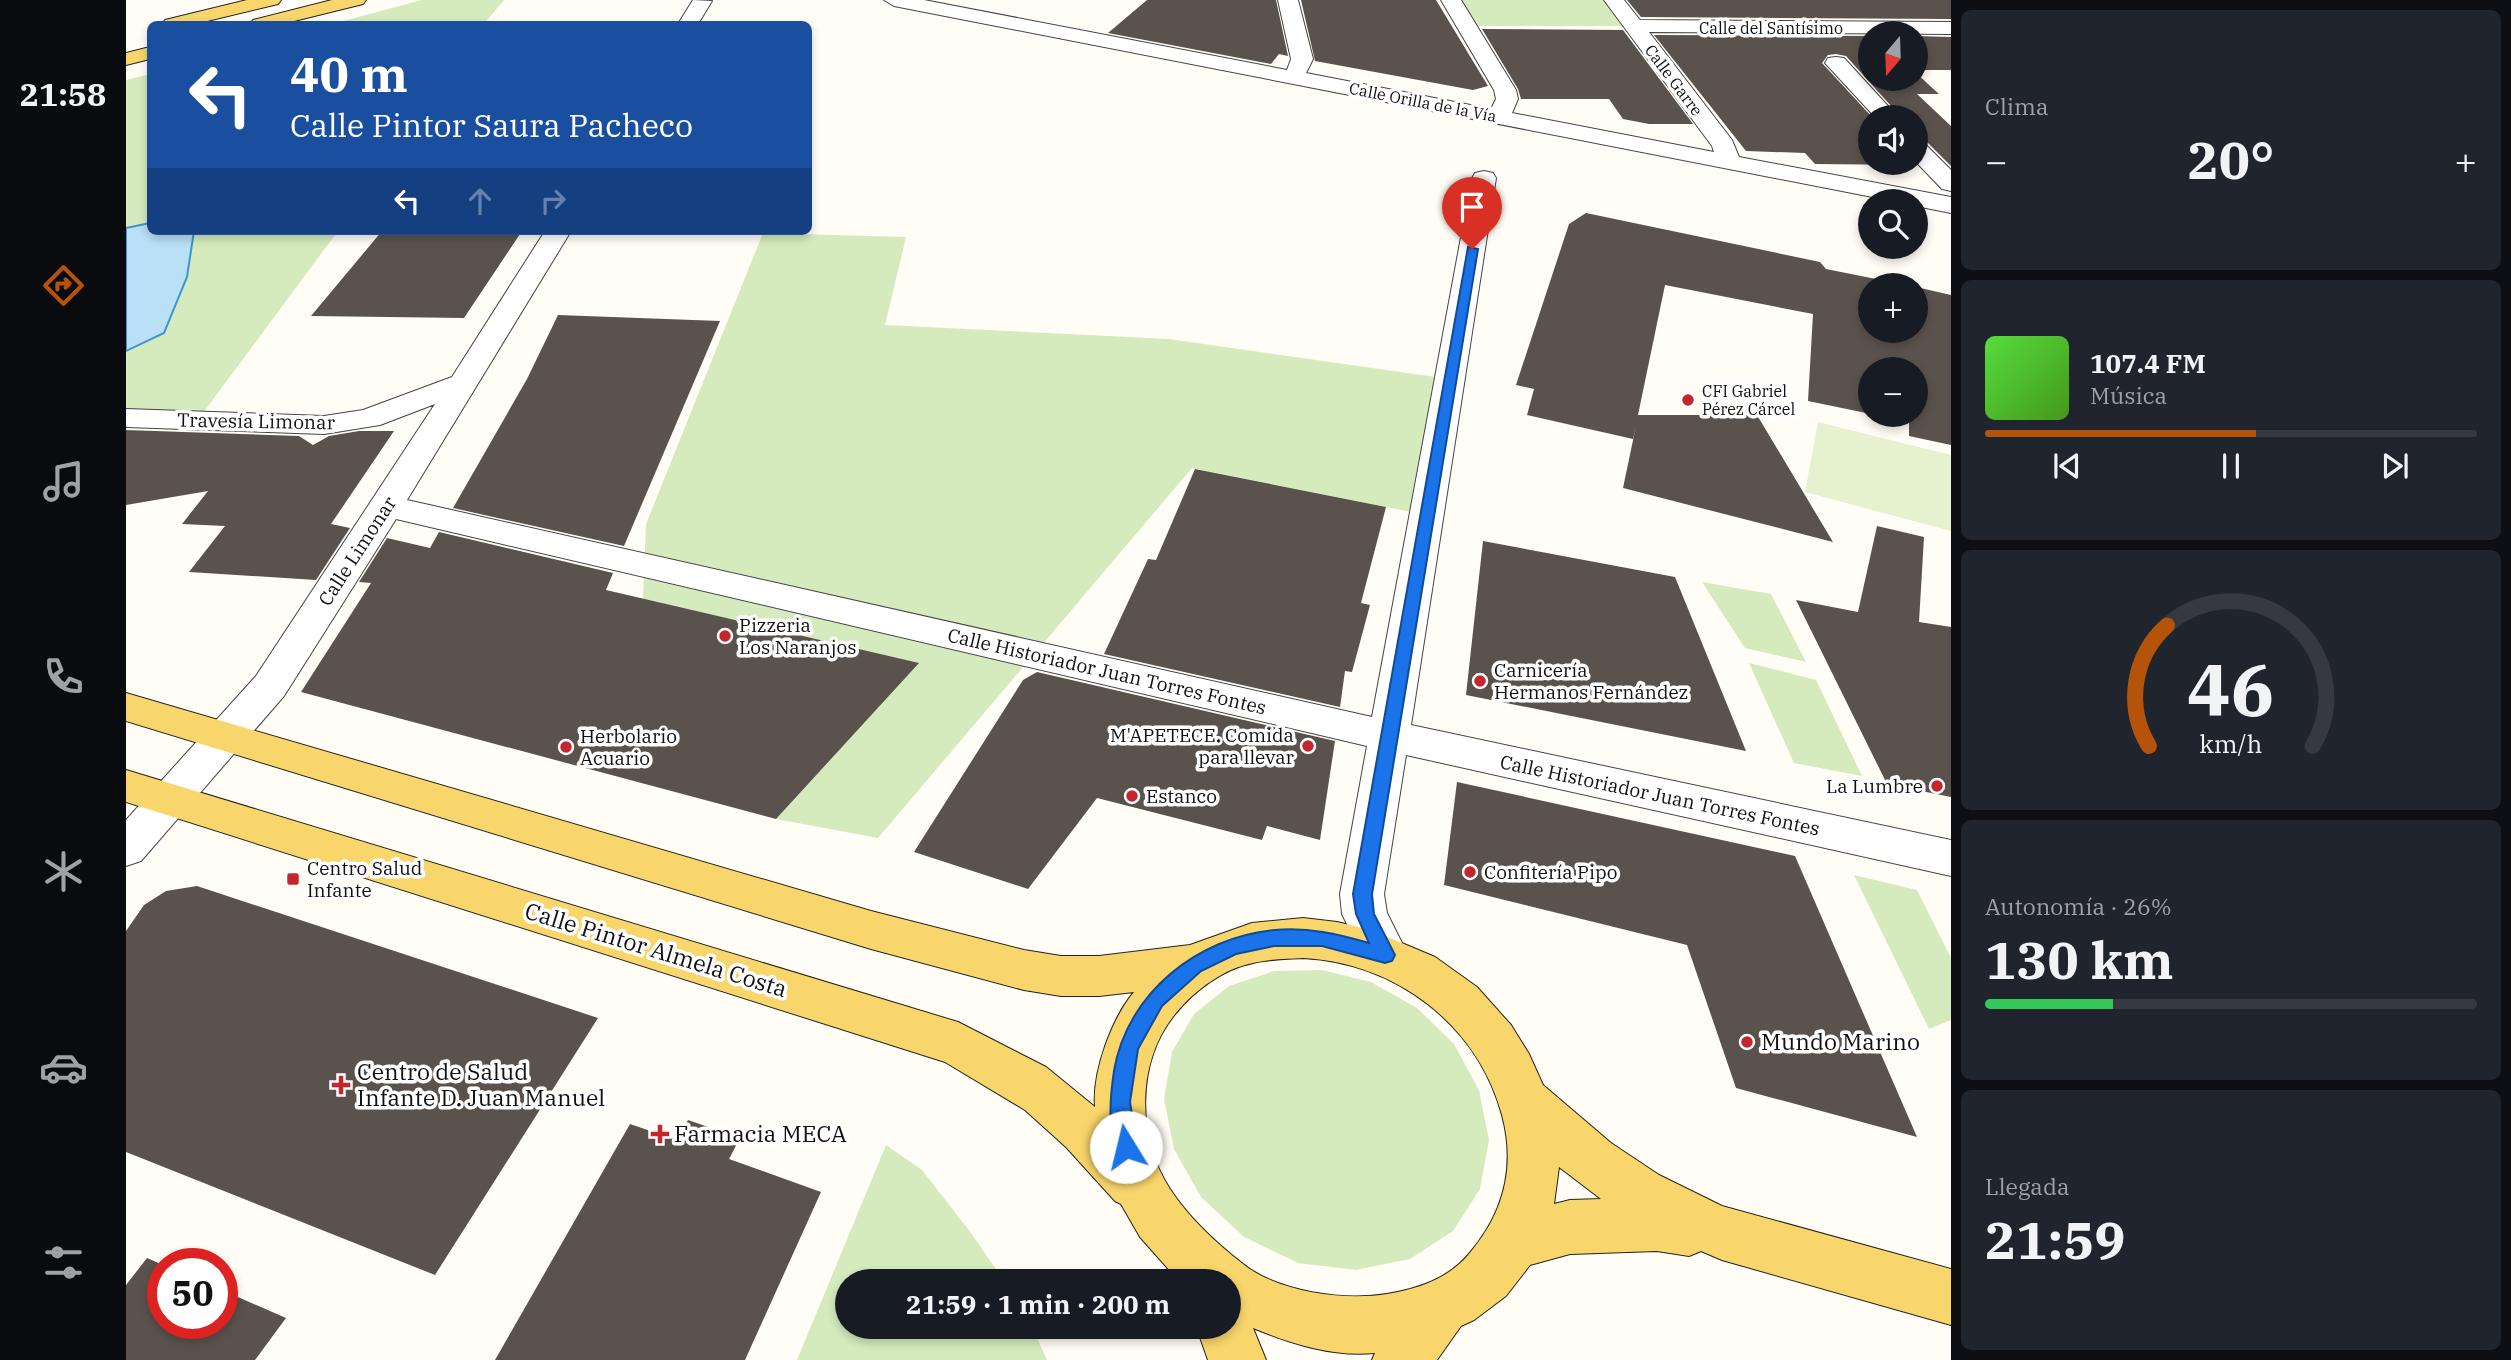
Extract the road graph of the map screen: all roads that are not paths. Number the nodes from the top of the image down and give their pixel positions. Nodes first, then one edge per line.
1 (271, 0) edge
2 (356, 0) edge
3 (894, 0) edge
4 (1288, 0) edge
5 (1451, 0) edge
6 (1614, 0) edge
7 (702, 1) edge
8 (1884, 7) dead end
9 (184, 21) edge
10 (272, 21) edge
11 (690, 21) edge
12 (1901, 21) edge
13 (1634, 26) junction
14 (1858, 28) edge
15 (1951, 28) edge
16 (1928, 29) edge
17 (147, 53) edge
18 (126, 59) edge
19 (1836, 63) dead end
20 (1294, 77) junction
21 (1876, 105) edge
22 (1499, 117) junction
23 (1928, 160) edge
24 (1725, 162) junction
25 (1484, 178) dead end
26 (1951, 184) edge
27 (1951, 205) edge
28 (556, 235) edge
29 (464, 383) junction
30 (126, 418) edge
31 (387, 506) junction
32 (126, 707) edge
33 (225, 736) junction
34 (1390, 736) junction
35 (126, 786) edge
36 (170, 800) junction
37 (126, 849) edge
38 (1951, 858) edge
39 (1362, 894) junction
40 (1322, 938) junction
41 (1385, 955) junction
42 (1194, 965) junction
43 (1525, 1101) junction
44 (1142, 1193) junction
45 (1722, 1233) junction
46 (1514, 1242) junction
47 (1205, 1269) edge
48 (1241, 1293) edge
49 (1951, 1297) edge
50 (1441, 1308) junction
51 (1229, 1339) edge
52 (1237, 1360) edge
53 (1401, 1360) edge

1 - 9 main road
2 - 10 main road
3 - 20 street, Calle Orilla de la Vía
4 - 20 street
5 - 22 street
6 - 13 street, Calle Garre
7 - 11 street
8 - 12 street
13 - 14 street, Calle del Santísimo
13 - 24 street, Calle Garre
15 - 16 street, Calle del Santísimo
17 - 18 main road
19 - 21 street
20 - 22 street, Calle Orilla de la Vía
22 - 24 street, Calle Orilla de la Vía
23 - 26 street
24 - 27 street, Calle Orilla de la Vía
25 - 34 street
28 - 29 street, Calle Limonar
29 - 30 street, Travesía Limonar
29 - 31 street, Calle Limonar
31 - 33 street, Calle Limonar
31 - 34 street, Calle Historiador Juan Torres Fontes
32 - 33 main road
33 - 36 street, Calle Limonar
33 - 42 main road
34 - 38 street, Calle Historiador Juan Torres Fontes
34 - 39 street
35 - 36 main road, Calle Pintor Almela Costa
36 - 37 street, Calle Limonar
36 - 44 main road, Calle Pintor Almela Costa
39 - 40 street
39 - 41 street
40 - 41 main road
40 - 42 main road
41 - 43 main road
42 - 44 main road
43 - 45 main road
43 - 46 main road
44 - 47 main road
45 - 46 main road
45 - 49 main road
46 - 50 main road
48 - 50 main road
50 - 53 main road
51 - 52 main road

